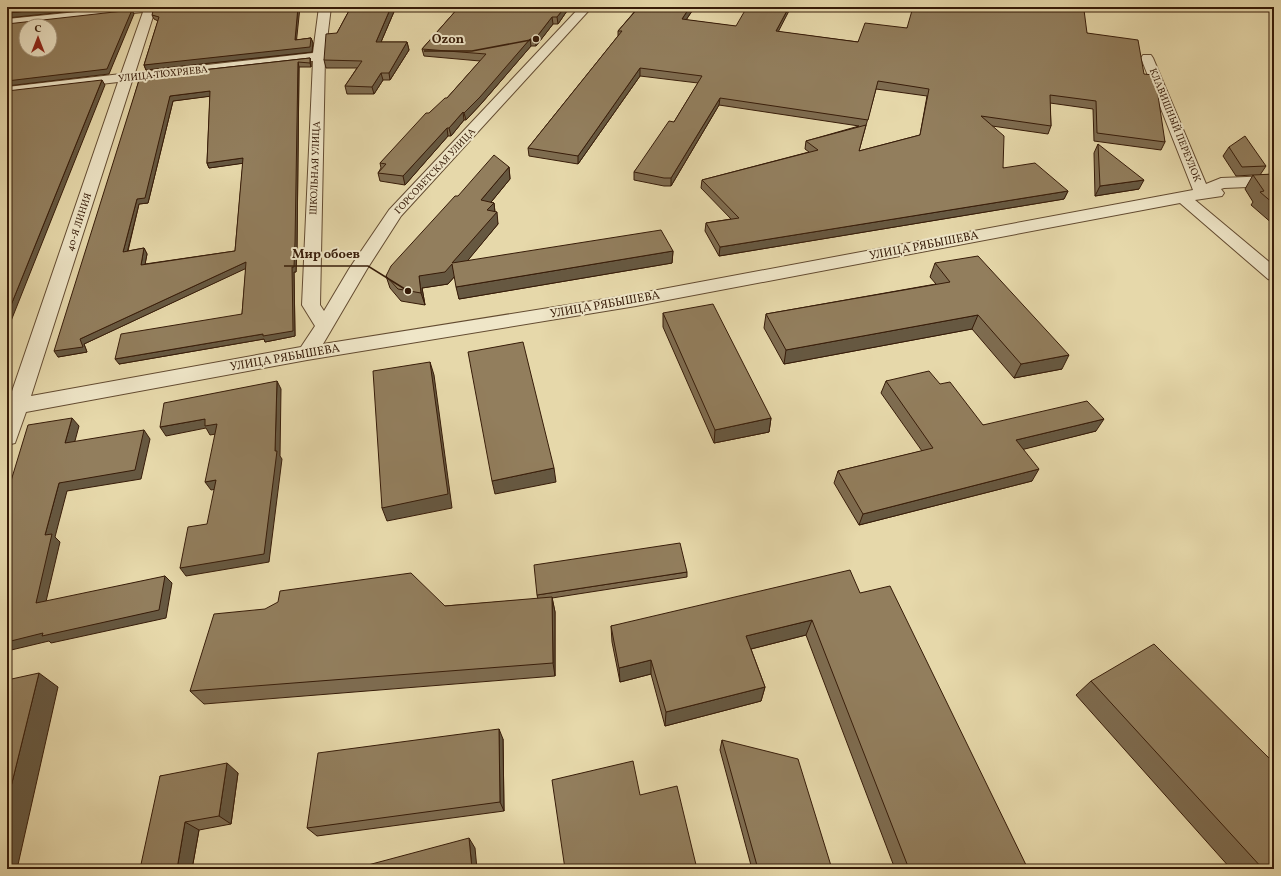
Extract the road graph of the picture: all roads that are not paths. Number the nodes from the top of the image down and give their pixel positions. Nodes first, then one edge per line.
1 (325, 7) edge
2 (586, 7) edge
3 (150, 8) edge
4 (7, 23) edge
5 (319, 56) junction
6 (1148, 58) dead end
7 (127, 78) junction
8 (7, 91) edge
9 (1274, 181) edge
10 (1274, 191) edge
11 (1202, 193) junction
12 (1183, 198) junction
13 (1274, 275) edge
14 (325, 326) junction
15 (307, 353) junction
16 (13, 407) edge
17 (7, 437) edge

1 - 5 street, ШКОЛЬНАЯ УЛИЦА
2 - 14 street, ГОРСОВЕТСКАЯ УЛИЦА
3 - 4 street
3 - 7 street, 40-Я ЛИНИЯ
5 - 7 street, УЛИЦА ТЮХРЯЕВА
5 - 14 street, ШКОЛЬНАЯ УЛИЦА
6 - 11 street, КЛАВИШНЫЙ ПЕРЕУЛОК
7 - 8 street, УЛИЦА ТЮХРЯЕВА
7 - 16 street, 40-Я ЛИНИЯ
9 - 11 street, УЛИЦА РЯБЫШЕВА
10 - 11 street, УЛИЦА РЯБЫШЕВА
11 - 12 street, УЛИЦА РЯБЫШЕВА
12 - 13 street, КЛАВИШНЫЙ ПЕРЕУЛОК
12 - 15 street, УЛИЦА РЯБЫШЕВА
14 - 15 street, ГОРСОВЕТСКАЯ УЛИЦА
15 - 16 street, УЛИЦА РЯБЫШЕВА
16 - 17 street, 40-Я ЛИНИЯ

